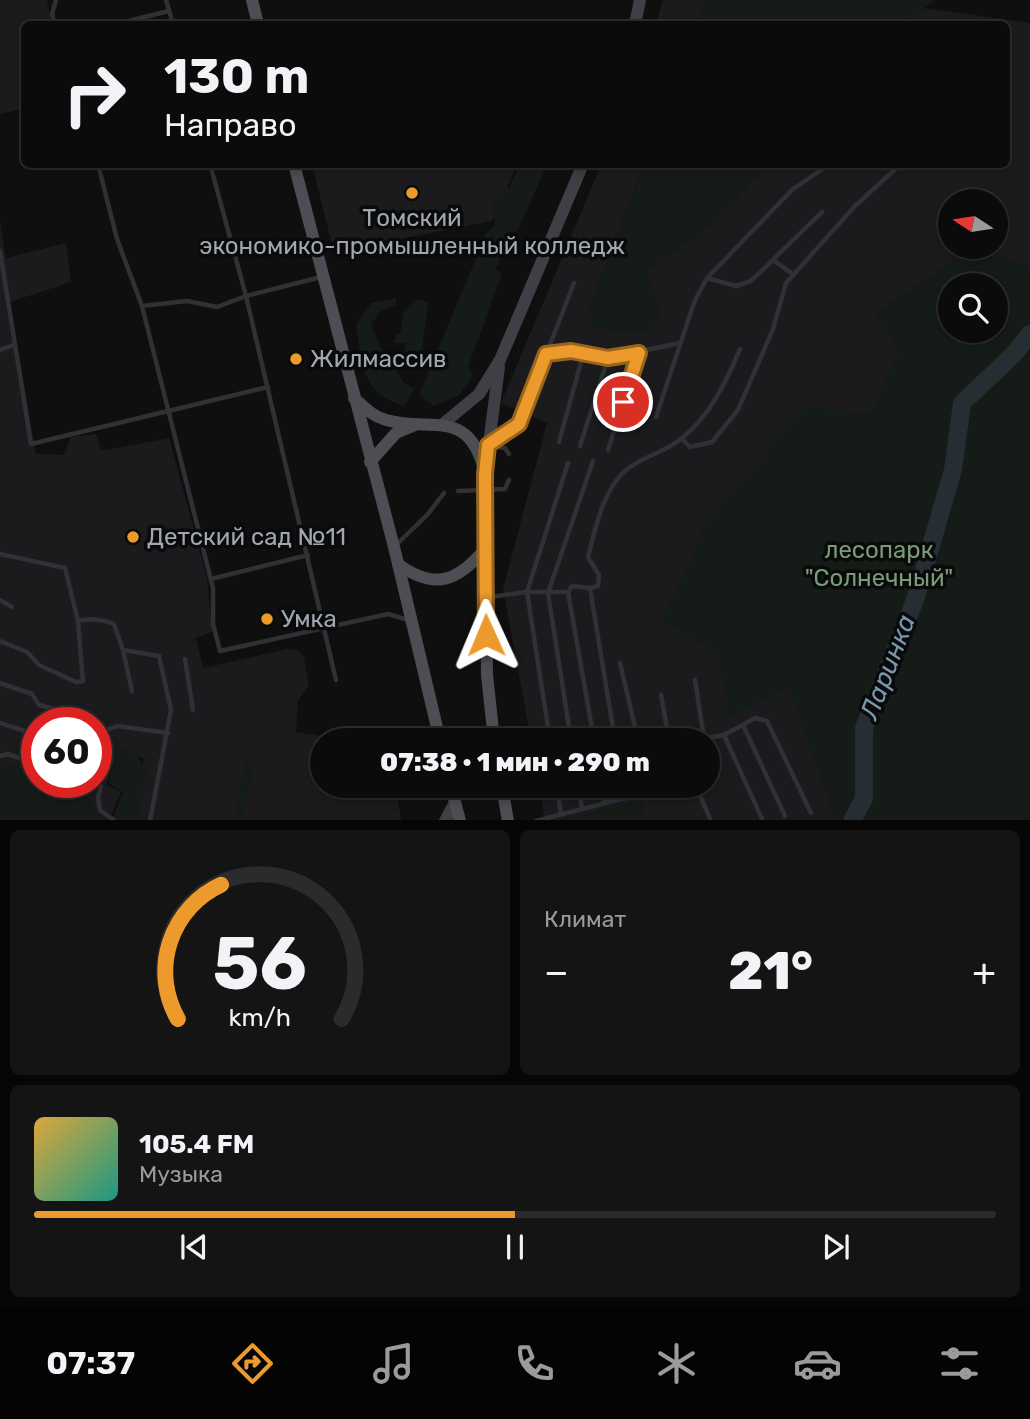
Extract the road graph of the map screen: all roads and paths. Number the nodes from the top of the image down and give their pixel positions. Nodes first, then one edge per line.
1 (56, 0) edge
2 (166, 0) edge
3 (252, 0) edge
4 (640, 0) edge
5 (169, 10) junction
6 (54, 21) edge
7 (128, 21) edge
8 (172, 21) edge
9 (257, 21) edge
10 (636, 21) edge
11 (99, 168) edge
12 (211, 168) edge
13 (295, 168) edge
14 (581, 168) edge
15 (824, 168) edge
16 (897, 168) edge
17 (822, 212) dead end
18 (0, 251) edge
19 (774, 260) junction
20 (794, 275) junction
21 (322, 277) junction
22 (707, 278) junction
23 (574, 283) dead end
24 (246, 296) junction
25 (7, 297) junction
26 (0, 299) edge
27 (142, 306) junction
28 (680, 343) junction
29 (14, 345) junction
30 (740, 349) dead end
31 (0, 350) edge
32 (639, 353) junction
33 (546, 354) junction
34 (583, 355) junction
35 (608, 358) junction
36 (500, 360) junction
37 (268, 387) junction
38 (352, 396) junction
39 (167, 412) junction
40 (656, 417) dead end
41 (444, 423) junction
42 (421, 424) junction
43 (682, 439) junction
44 (558, 442) dead end
45 (488, 445) junction
46 (580, 446) dead end
47 (608, 450) dead end
48 (509, 454) dead end
49 (593, 461) dead end
50 (370, 462) junction
51 (568, 464) dead end
52 (485, 474) junction
53 (509, 480) dead end
54 (485, 489) junction
55 (458, 491) dead end
56 (443, 493) dead end
57 (394, 547) junction
58 (485, 549) junction
59 (0, 554) edge
60 (307, 555) junction
61 (398, 564) junction
62 (211, 579) junction
63 (590, 588) junction
64 (527, 592) junction
65 (568, 592) junction
66 (548, 593) junction
67 (485, 598) junction
68 (0, 600) edge
69 (12, 607) dead end
70 (78, 621) junction
71 (412, 622) junction
72 (325, 628) junction
73 (0, 641) edge
74 (123, 650) junction
75 (185, 659) dead end
76 (620, 663) dead end
77 (336, 680) dead end
78 (695, 680) dead end
79 (0, 683) edge
80 (132, 691) dead end
81 (661, 695) dead end
82 (46, 707) edge
83 (193, 710) dead end
84 (0, 723) edge
85 (743, 725) junction
86 (112, 728) edge
87 (437, 728) edge
88 (493, 728) edge
89 (548, 728) edge
90 (569, 728) edge
91 (592, 728) edge
92 (613, 728) edge
93 (635, 728) edge
94 (667, 728) edge
95 (702, 728) edge
96 (21, 730) edge
97 (168, 733) junction
98 (724, 735) junction
99 (720, 736) edge
100 (0, 755) edge
101 (21, 758) edge
102 (98, 798) edge
103 (454, 798) edge
104 (458, 798) edge
105 (504, 798) edge
106 (559, 798) edge
107 (581, 798) edge
108 (604, 798) edge
109 (629, 798) edge
110 (701, 798) edge
111 (624, 799) joint
112 (455, 802) junction
113 (605, 803) junction
114 (582, 809) junction
115 (811, 813) dead end
116 (561, 814) junction
117 (785, 816) dead end
118 (114, 820) edge
119 (150, 820) edge
120 (446, 820) edge
121 (460, 820) edge
122 (508, 820) edge
123 (540, 820) edge
124 (711, 820) edge
125 (763, 820) edge

1 - 6 lane
2 - 5 lane
3 - 9 main road
4 - 10 main road
5 - 7 lane
5 - 8 lane
11 - 27 lane
12 - 24 lane
13 - 21 main road
14 - 36 main road
15 - 22 lane
16 - 20 lane
17 - 19 lane
18 - 25 lane
19 - 20 lane
19 - 22 lane
20 - 43 lane
21 - 24 lane
21 - 38 main road
22 - 28 lane
23 - 33 lane
24 - 27 lane
24 - 37 lane
25 - 26 lane
25 - 29 lane
27 - 39 lane
28 - 32 lane
28 - 40 lane
29 - 31 lane
29 - 39 lane
30 - 43 lane
32 - 35 lane
32 - 47 lane
33 - 34 lane
33 - 45 lane
34 - 35 lane
34 - 44 lane
35 - 46 lane
36 - 41 main road
36 - 45 main road
37 - 39 lane
37 - 60 lane
38 - 42 main road
38 - 50 main road
39 - 62 lane
41 - 42 main road
41 - 52 main road
42 - 50 main road
43 - 63 lane
45 - 48 lane
45 - 52 main road
49 - 66 lane
50 - 57 main road
51 - 64 lane
52 - 54 main road
53 - 54 lane
54 - 55 lane
54 - 58 main road
56 - 57 lane
57 - 61 main road
58 - 61 main road
58 - 67 main road
59 - 70 lane
60 - 62 lane
60 - 72 lane
61 - 71 main road
62 - 72 lane
63 - 65 lane
63 - 92 lane
64 - 66 lane
64 - 67 lane
64 - 89 lane
65 - 66 lane
65 - 91 lane
66 - 90 lane
67 - 88 main road
68 - 69 lane
70 - 73 lane
70 - 74 lane
71 - 72 lane
71 - 87 main road
72 - 77 lane
74 - 80 lane
74 - 97 lane
75 - 83 lane
76 - 93 lane
78 - 95 lane
79 - 82 lane
81 - 94 lane
84 - 96 lane
85 - 98 lane
85 - 115 lane
85 - 117 lane
86 - 97 lane
97 - 119 lane
98 - 99 lane
98 - 125 lane
100 - 101 lane
102 - 118 lane
103 - 112 main road
104 - 112 lane
105 - 122 main road
106 - 116 lane
107 - 114 lane
108 - 113 lane
109 - 111 lane
110 - 124 lane
111 - 113 lane
112 - 120 main road
112 - 121 main road
113 - 114 lane
114 - 116 lane
116 - 123 lane

